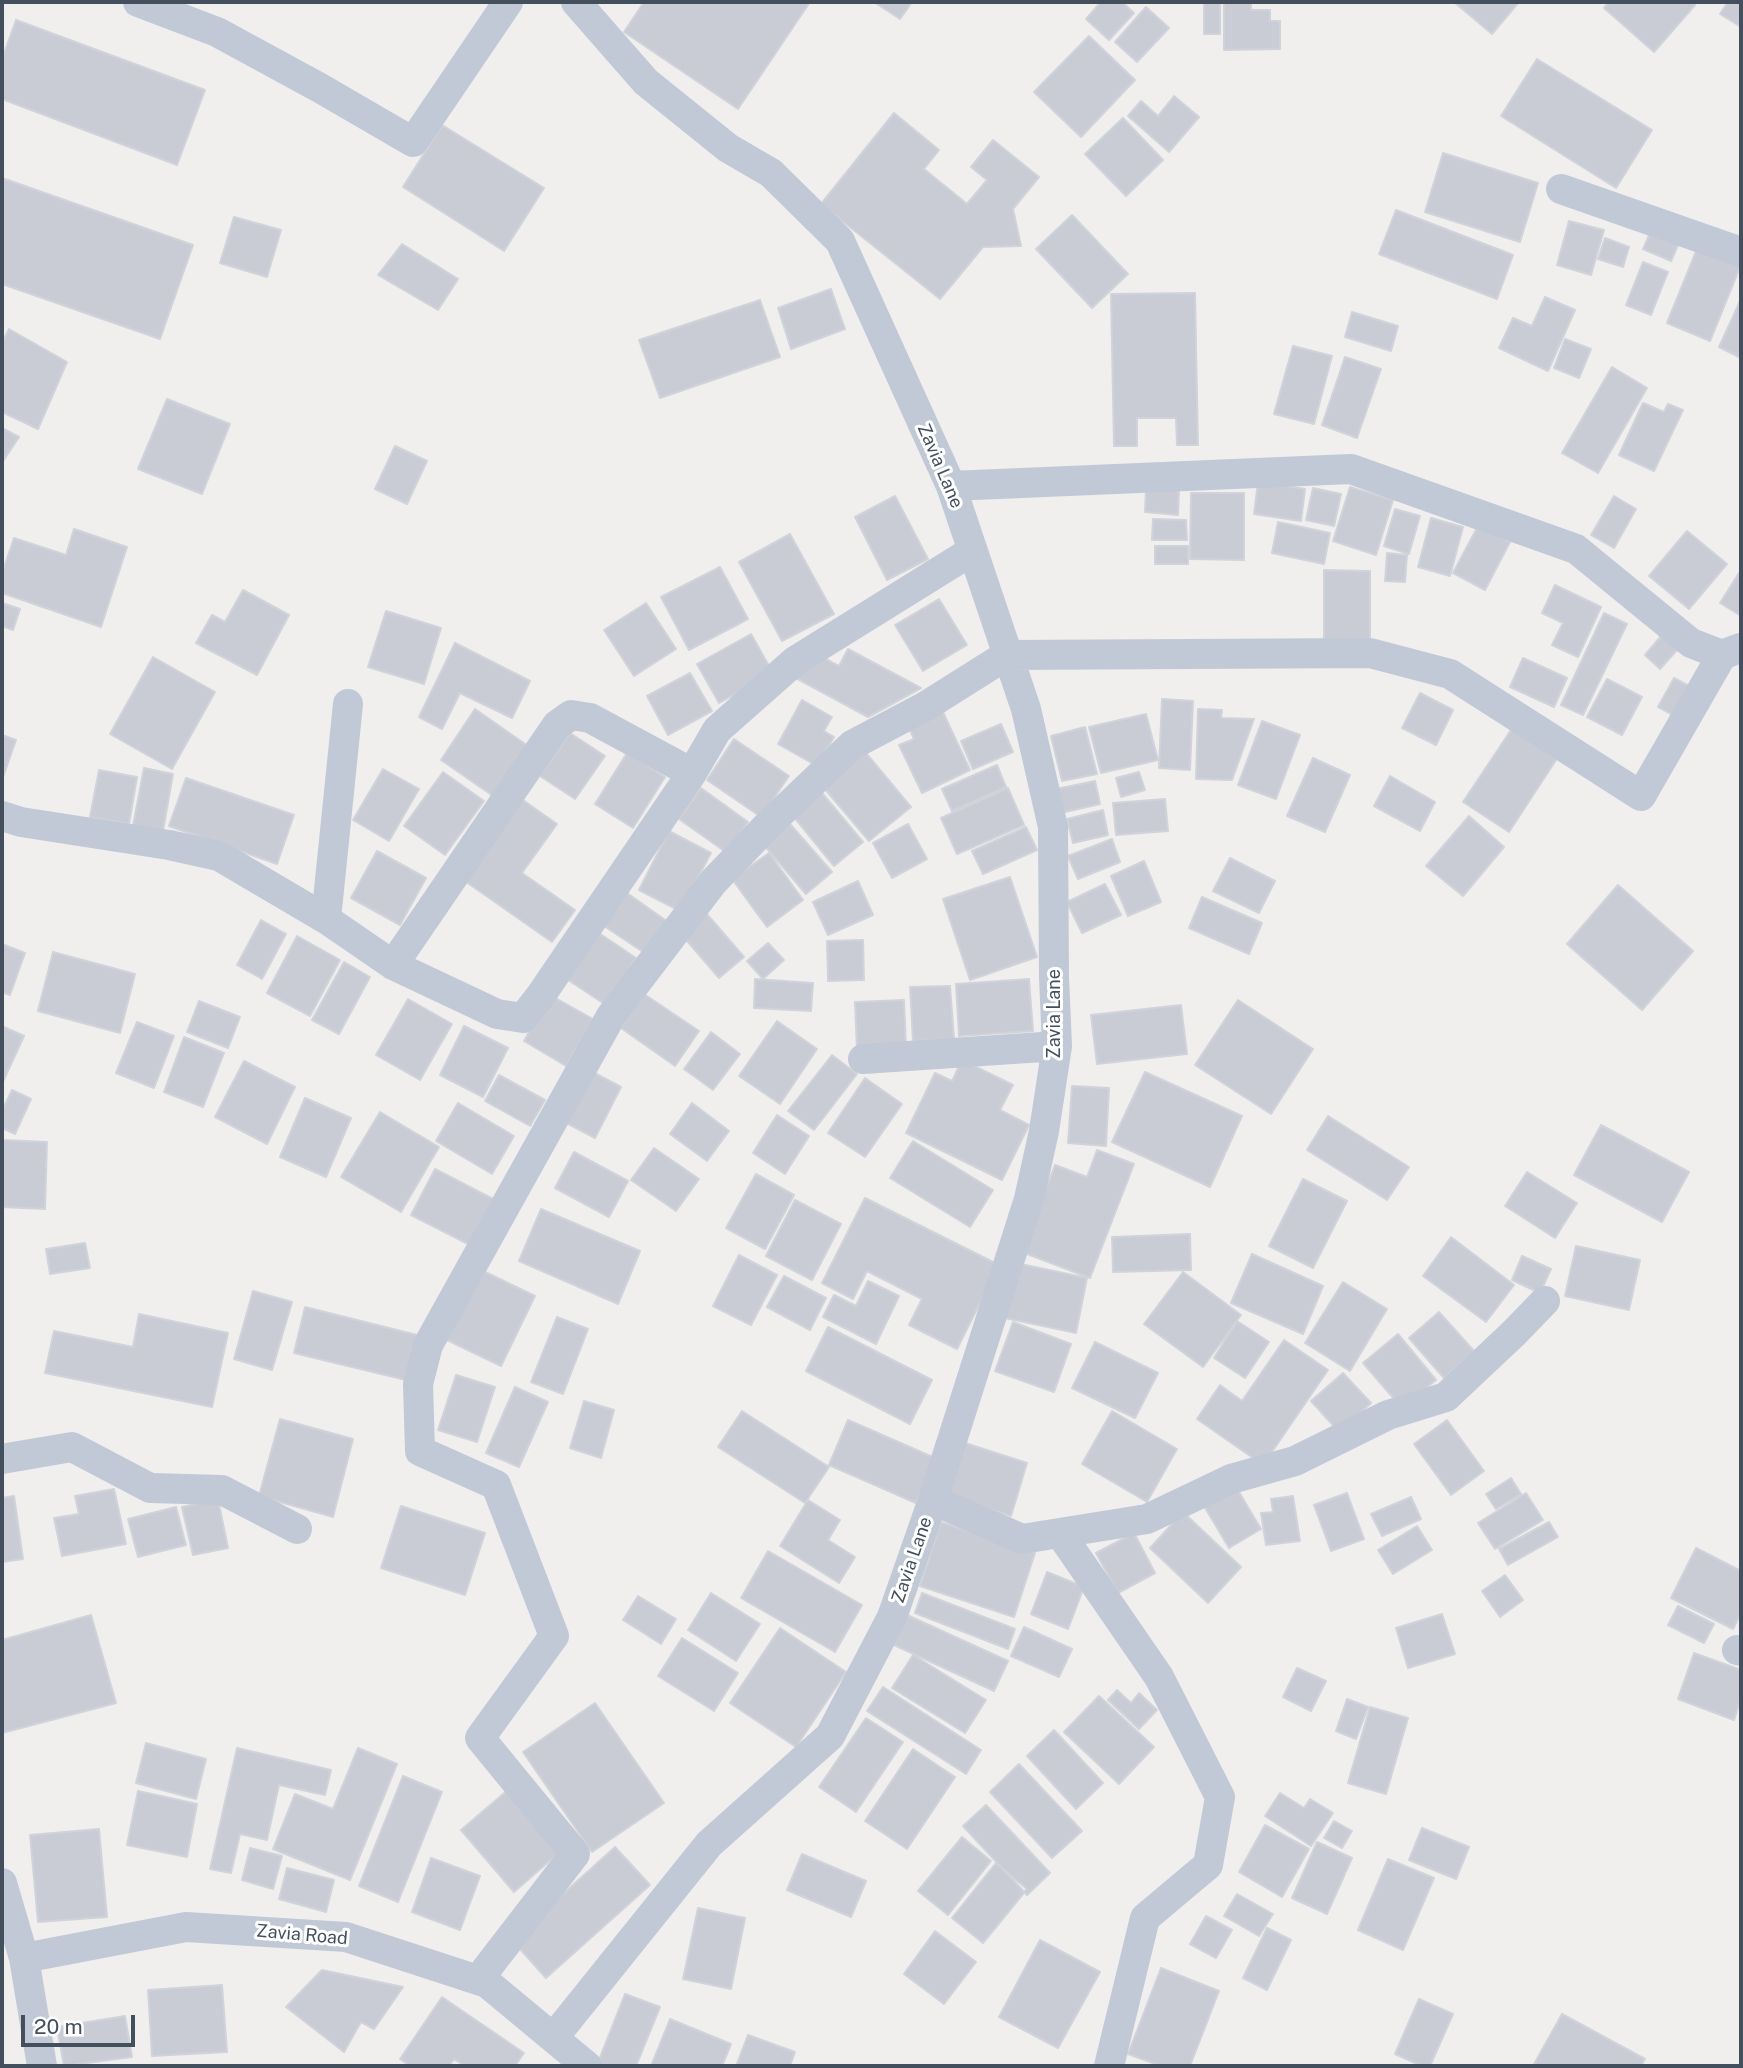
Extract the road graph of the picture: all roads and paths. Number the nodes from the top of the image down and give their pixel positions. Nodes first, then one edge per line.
1 (138, 2) edge
2 (508, 2) edge
3 (576, 2) edge
4 (1561, 189) dead end
5 (1741, 252) edge
6 (951, 486) junction
7 (972, 551) junction
8 (1732, 651) edge
9 (1007, 655) junction
10 (348, 704) dead end
11 (692, 773) junction
12 (2, 816) edge
13 (326, 919) junction
14 (393, 965) junction
15 (1057, 1046) junction
16 (863, 1059) dead end
17 (1545, 1301) dead end
18 (2, 1459) edge
19 (933, 1500) junction
20 (298, 1529) dead end
21 (1059, 1533) junction
22 (2, 1883) edge
23 (24, 1958) junction
24 (478, 1980) junction
25 (554, 2037) junction
26 (42, 2066) edge
27 (587, 2066) edge
28 (1109, 2066) edge

1 - 2 street
3 - 6 street, Zavia Lane
4 - 5 street
6 - 7 street, Zavia Lane
6 - 8 street
7 - 9 street, Zavia Lane
7 - 11 street
8 - 9 street
9 - 15 street, Zavia Lane
9 - 24 street
10 - 13 street
11 - 14 street
11 - 14 street
12 - 13 street
13 - 14 street
15 - 16 street
15 - 19 street, Zavia Lane
17 - 21 street
18 - 20 street
19 - 21 street
19 - 25 street, Zavia Lane
21 - 28 street
22 - 23 street
23 - 24 street, Zavia Road
23 - 26 street
24 - 25 street, Zavia Road
25 - 27 street, Zavia Road

